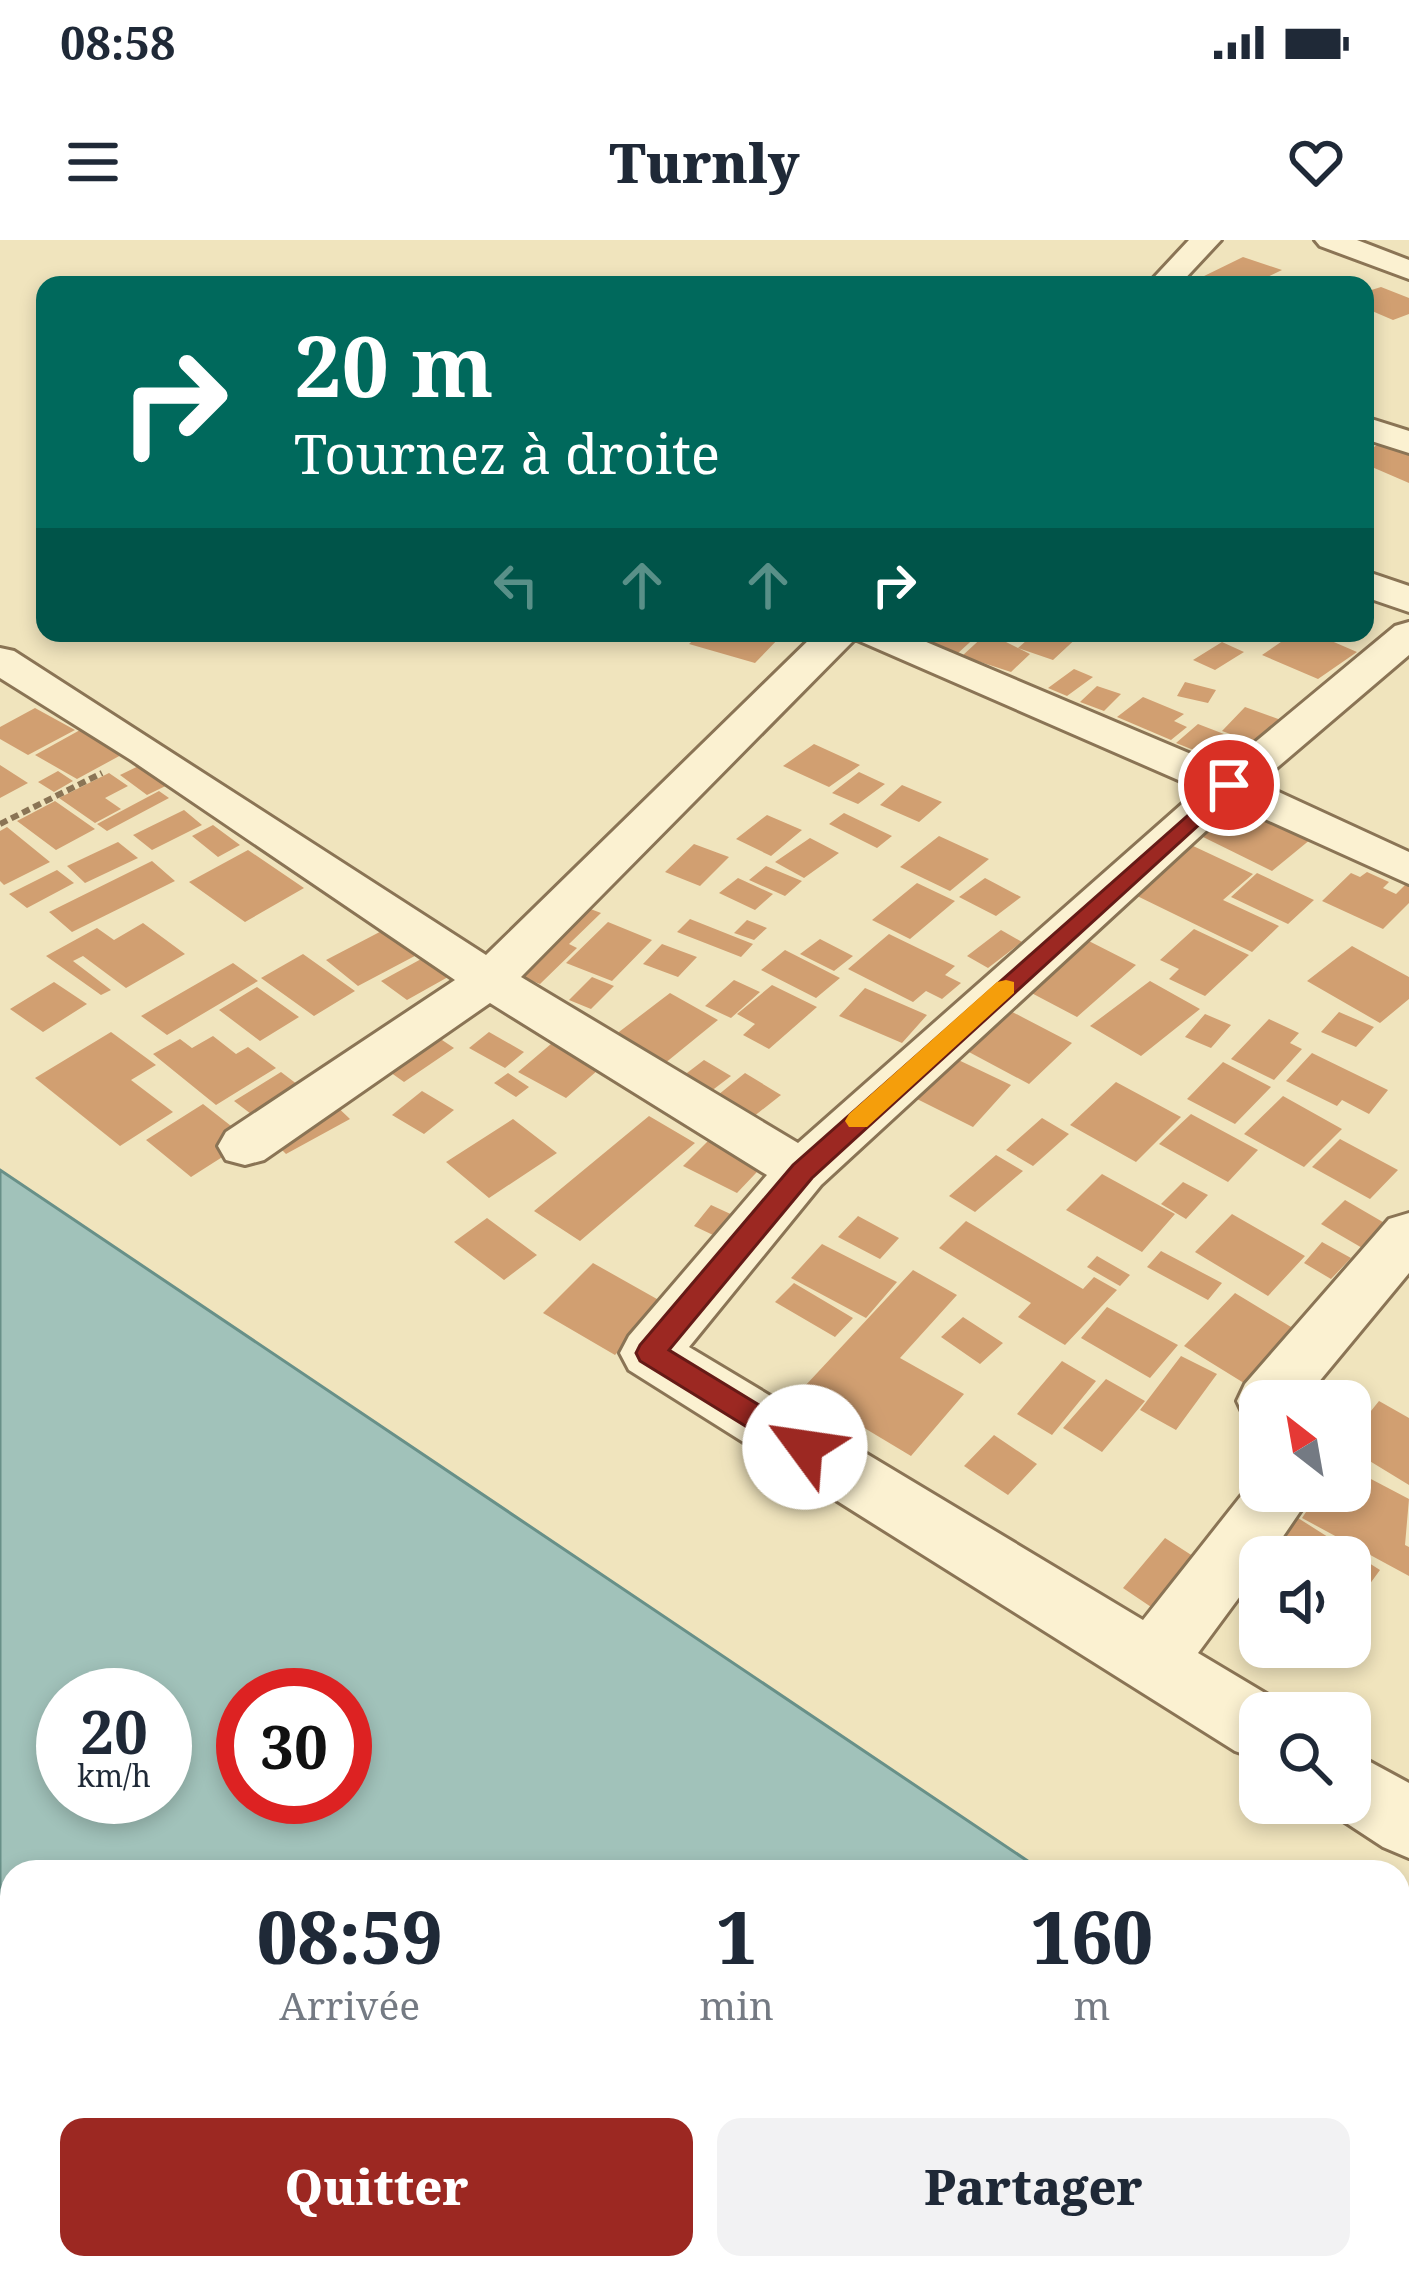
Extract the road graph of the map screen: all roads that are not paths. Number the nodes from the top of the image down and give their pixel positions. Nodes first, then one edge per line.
1 (1206, 240) edge
2 (1330, 240) edge
3 (1409, 270) edge
4 (1171, 276) edge
5 (1374, 430) edge
6 (1409, 443) edge
7 (1374, 586) edge
8 (1409, 600) edge
9 (1409, 634) edge
10 (830, 642) edge
11 (892, 642) edge
12 (0, 660) edge
13 (1229, 785) junction
14 (1409, 870) edge
15 (488, 980) junction
16 (245, 1146) dead end
17 (802, 1171) junction
18 (1409, 1234) edge
19 (1285, 1380) edge
20 (1266, 1512) edge
21 (1153, 1658) junction
22 (1239, 1713) edge
23 (1371, 1799) edge
24 (1409, 1823) edge

1 - 4 street
2 - 3 street
5 - 6 street
7 - 8 street
9 - 13 street
10 - 15 street
11 - 13 street
12 - 15 street
13 - 14 street
13 - 17 street
15 - 16 street
15 - 17 street
17 - 21 street
18 - 19 street
20 - 21 street
21 - 22 street
23 - 24 street

